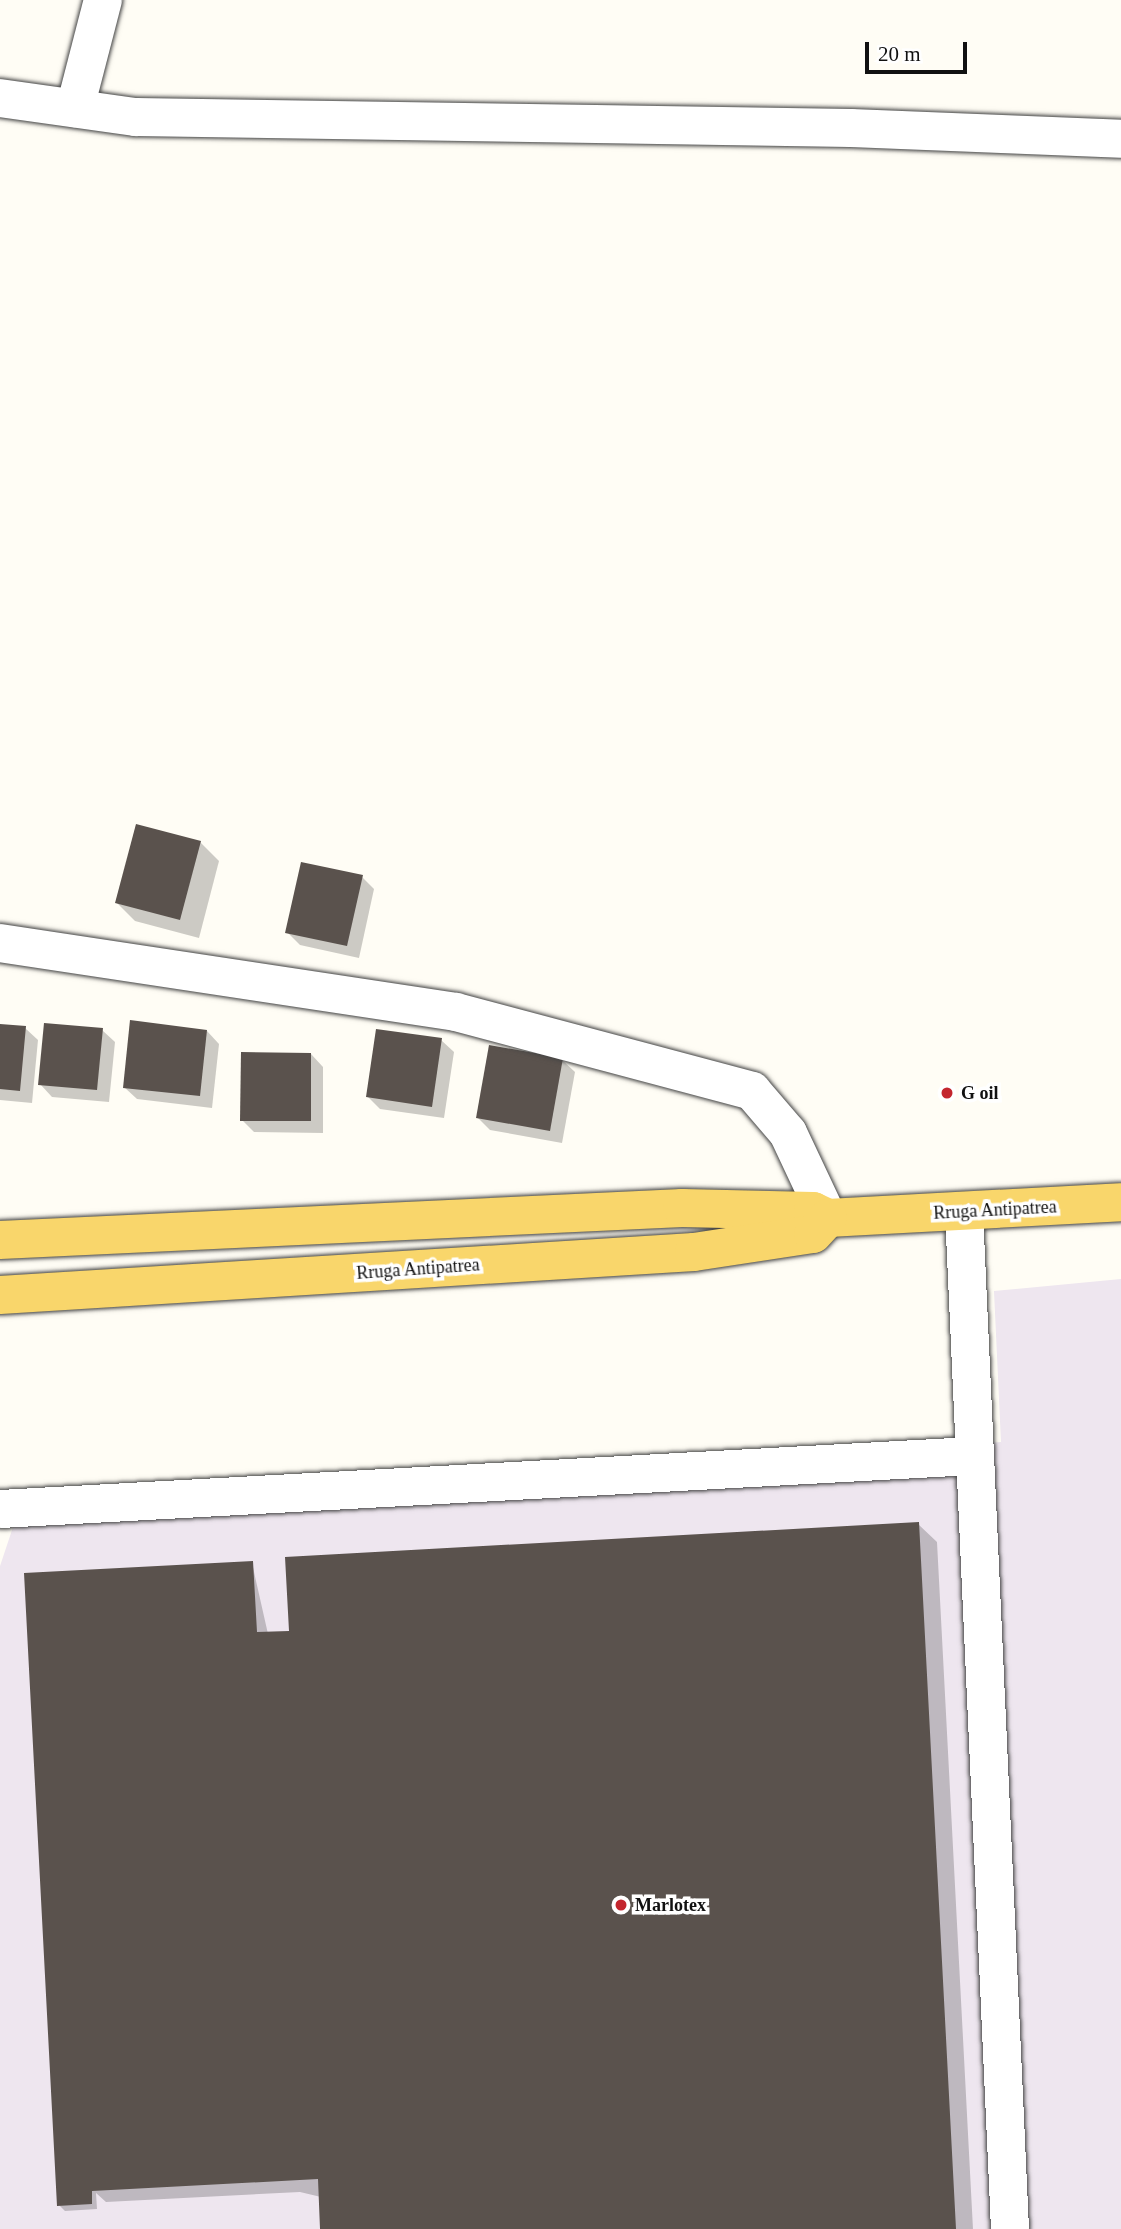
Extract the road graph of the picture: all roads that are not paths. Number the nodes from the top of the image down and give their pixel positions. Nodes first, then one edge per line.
1 (103, 0) edge
2 (0, 98) edge
3 (75, 108) junction
4 (1121, 139) edge
5 (0, 943) edge
6 (1121, 1202) edge
7 (964, 1212) junction
8 (828, 1218) junction
9 (0, 1240) edge
10 (0, 1295) edge
11 (971, 1457) junction
12 (0, 1509) edge
13 (1010, 2229) edge

1 - 3 street
2 - 3 street
3 - 4 street
5 - 8 street
6 - 7 main road, Rruga Antipatrea
7 - 8 main road, Rruga Antipatrea
7 - 11 street
8 - 9 main road, Rruga Antipatrea
8 - 10 main road, Rruga Antipatrea
11 - 12 street
11 - 13 street

